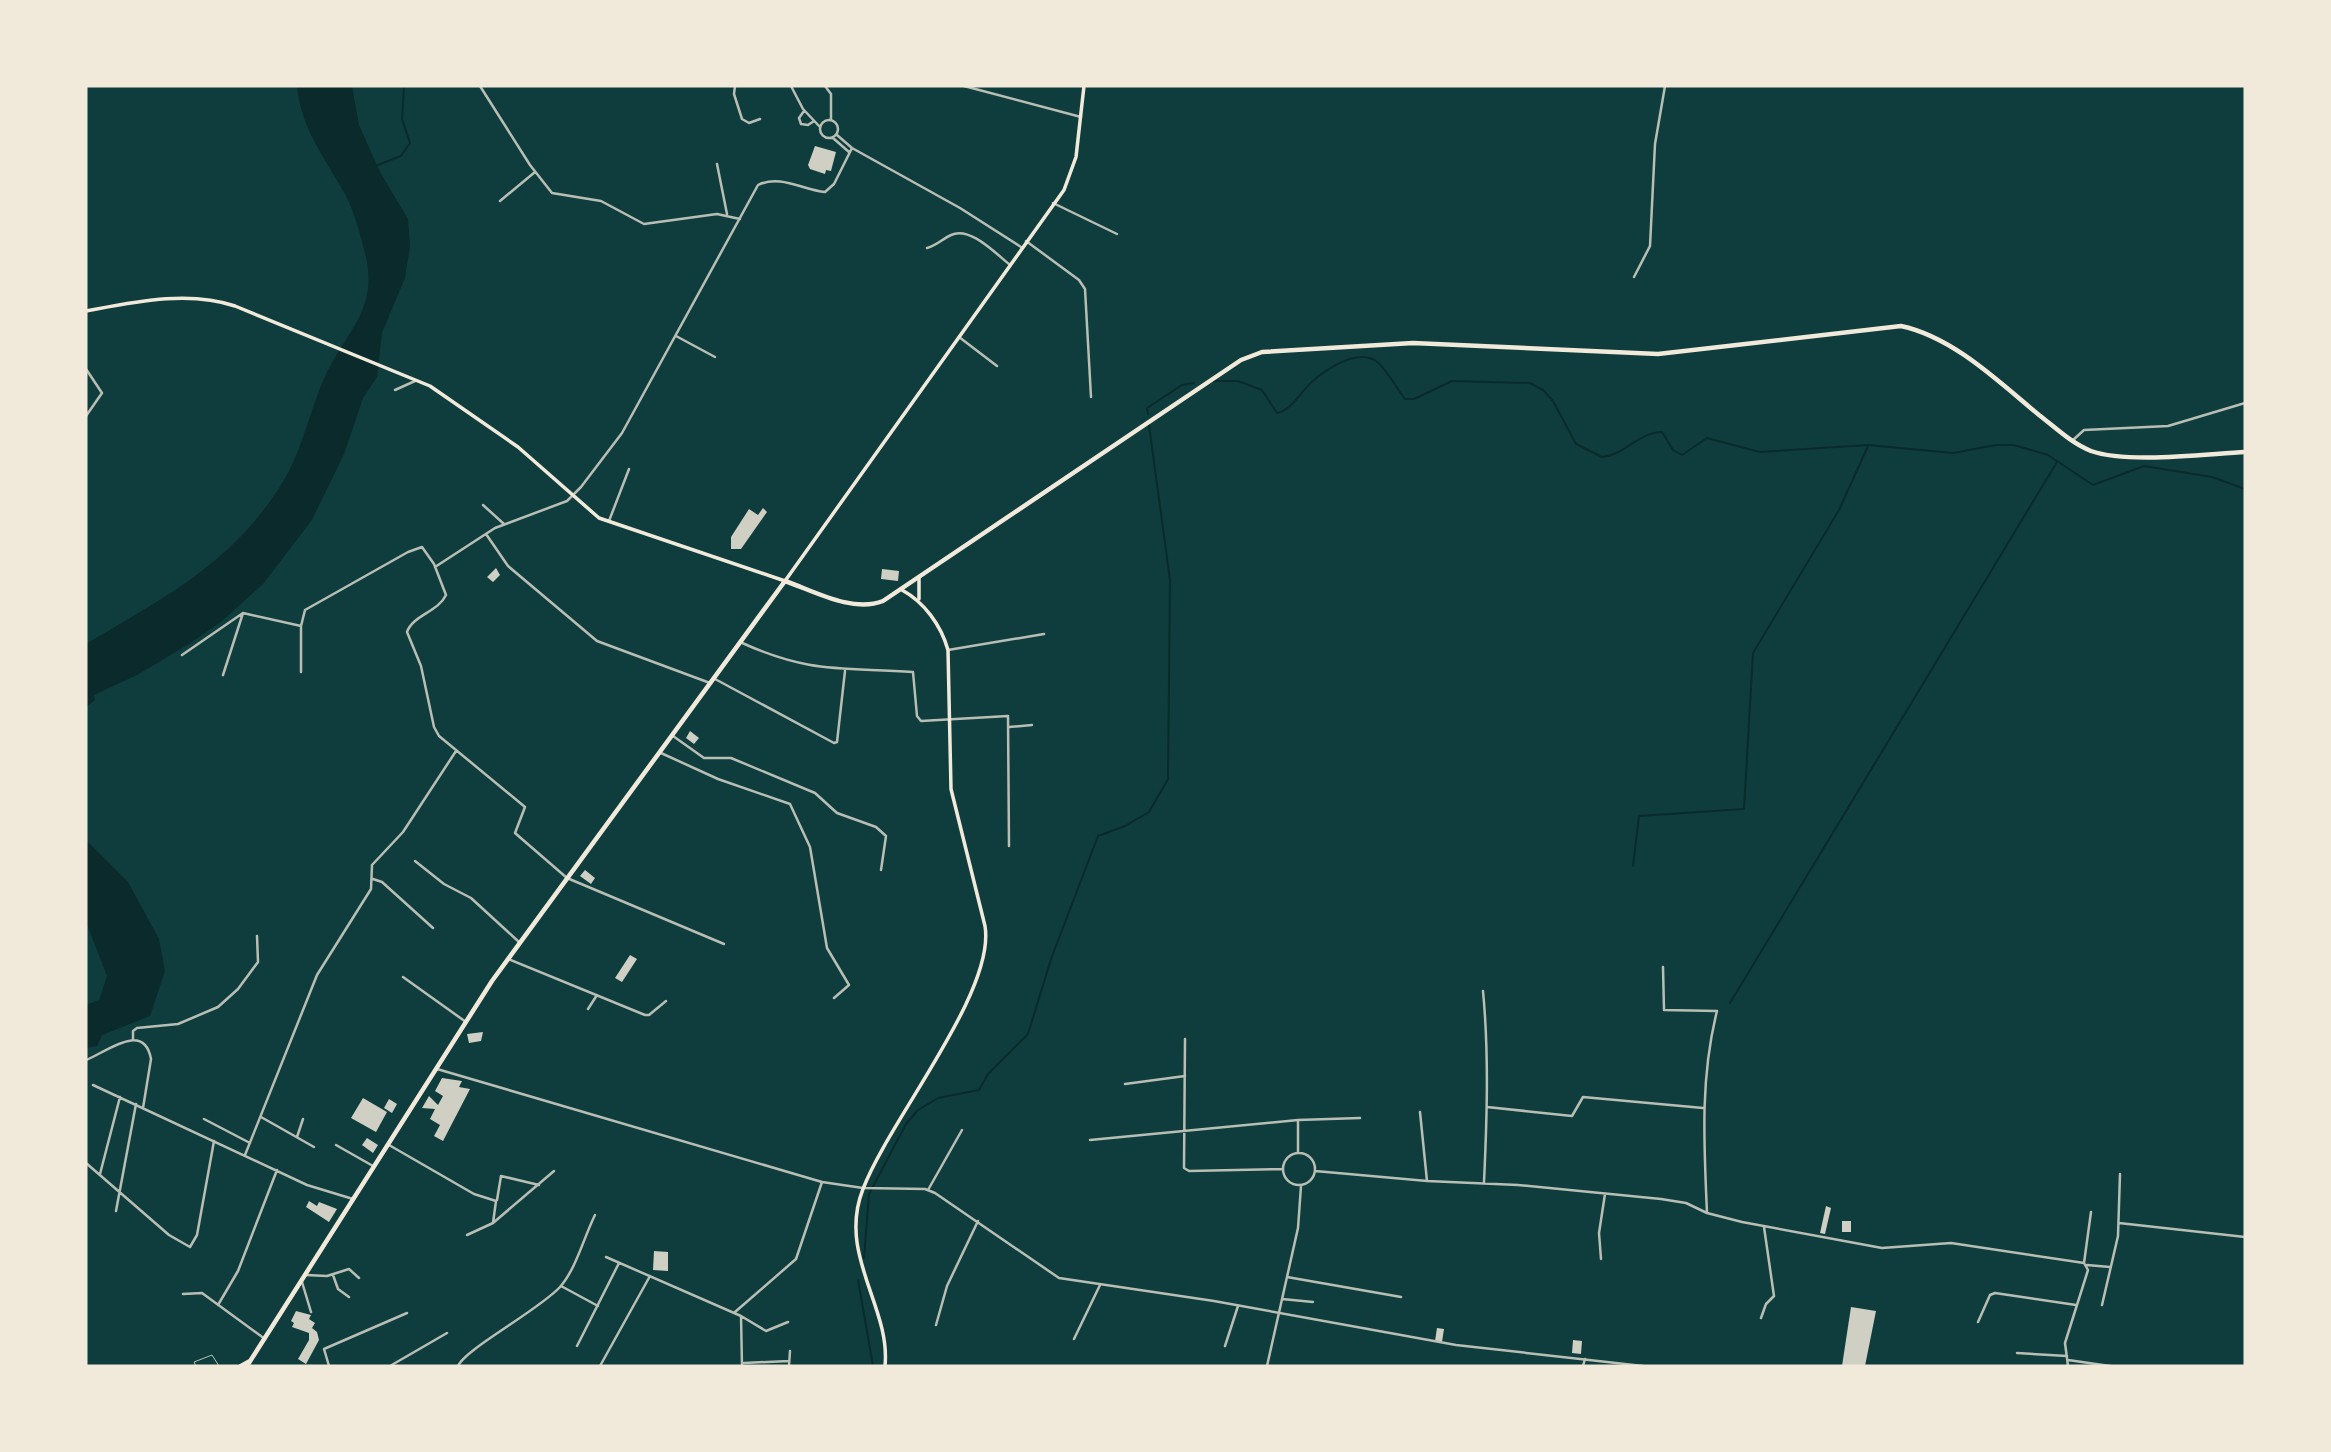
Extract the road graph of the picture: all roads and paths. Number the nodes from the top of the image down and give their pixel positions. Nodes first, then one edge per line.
1 (480, 86) edge
2 (735, 86) edge
3 (791, 86) edge
4 (825, 86) edge
5 (964, 86) edge
6 (1084, 86) edge
7 (1665, 86) edge
8 (804, 111) junction
9 (1081, 117) junction
10 (760, 119) dead end
11 (831, 120) junction
12 (814, 121) junction
13 (820, 127) junction
14 (835, 136) junction
15 (851, 150) junction
16 (717, 164) dead end
17 (535, 172) junction
18 (499, 201) dead end
19 (1053, 203) junction
20 (727, 214) junction
21 (740, 219) junction
22 (1117, 234) dead end
23 (1026, 241) junction
24 (1021, 247) junction
25 (927, 248) dead end
26 (1009, 264) junction
27 (1634, 277) dead end
28 (86, 311) edge
29 (676, 336) junction
30 (959, 337) junction
31 (715, 357) dead end
32 (998, 366) dead end
33 (86, 369) edge
34 (418, 380) junction
35 (395, 390) dead end
36 (1091, 397) dead end
37 (2245, 403) edge
38 (86, 416) edge
39 (2072, 441) junction
40 (2245, 452) edge
41 (629, 470) dead end
42 (573, 497) junction
43 (483, 505) dead end
44 (609, 521) junction
45 (504, 524) junction
46 (486, 534) junction
47 (435, 567) junction
48 (919, 578) junction
49 (785, 581) junction
50 (902, 590) junction
51 (919, 599) junction
52 (243, 613) junction
53 (301, 626) junction
54 (1045, 634) dead end
55 (740, 642) junction
56 (948, 650) junction
57 (182, 655) dead end
58 (845, 671) junction
59 (301, 672) dead end
60 (223, 676) dead end
61 (711, 680) junction
62 (950, 720) junction
63 (1032, 725) dead end
64 (1009, 727) junction
65 (671, 734) junction
66 (456, 751) junction
67 (658, 752) junction
68 (1009, 846) dead end
69 (415, 861) dead end
70 (881, 870) dead end
71 (567, 877) junction
72 (373, 879) junction
73 (433, 928) dead end
74 (257, 936) dead end
75 (519, 942) junction
76 (724, 944) dead end
77 (508, 959) junction
78 (1663, 967) dead end
79 (403, 977) dead end
80 (1483, 991) dead end
81 (597, 995) junction
82 (834, 998) dead end
83 (666, 1000) dead end
84 (588, 1009) dead end
85 (466, 1022) junction
86 (1185, 1039) dead end
87 (133, 1040) junction
88 (86, 1060) edge
89 (436, 1068) junction
90 (1185, 1076) junction
91 (1125, 1084) dead end
92 (93, 1085) dead end
93 (120, 1097) junction
94 (136, 1104) junction
95 (1487, 1107) junction
96 (143, 1108) junction
97 (1703, 1108) junction
98 (1420, 1112) dead end
99 (261, 1116) junction
100 (1360, 1118) dead end
101 (204, 1119) dead end
102 (303, 1119) dead end
103 (1298, 1119) junction
104 (962, 1130) dead end
105 (1185, 1133) junction
106 (297, 1137) junction
107 (1090, 1140) dead end
108 (214, 1141) junction
109 (250, 1143) junction
110 (388, 1144) junction
111 (336, 1145) dead end
112 (314, 1147) dead end
113 (1298, 1153) junction
114 (245, 1155) junction
115 (86, 1163) edge
116 (373, 1167) junction
117 (1282, 1169) junction
118 (277, 1170) junction
119 (554, 1171) dead end
120 (1315, 1171) junction
121 (100, 1174) junction
122 (2120, 1174) dead end
123 (1427, 1181) junction
124 (822, 1182) junction
125 (1484, 1182) junction
126 (539, 1185) junction
127 (1301, 1186) junction
128 (863, 1188) junction
129 (119, 1190) junction
130 (928, 1190) junction
131 (1605, 1194) junction
132 (353, 1199) junction
133 (496, 1201) junction
134 (116, 1212) dead end
135 (2091, 1212) dead end
136 (1707, 1213) junction
137 (595, 1215) dead end
138 (978, 1221) junction
139 (494, 1223) junction
140 (2119, 1223) junction
141 (1765, 1227) junction
142 (467, 1235) dead end
143 (2245, 1237) edge
144 (606, 1258) dead end
145 (1601, 1259) dead end
146 (619, 1263) junction
147 (2086, 1264) junction
148 (2110, 1267) junction
149 (306, 1275) junction
150 (333, 1275) junction
151 (650, 1276) junction
152 (1287, 1277) junction
153 (359, 1278) dead end
154 (302, 1282) junction
155 (1100, 1285) junction
156 (561, 1286) junction
157 (183, 1294) dead end
158 (349, 1297) dead end
159 (1401, 1297) dead end
160 (1281, 1299) junction
161 (1313, 1302) dead end
162 (218, 1305) junction
163 (2076, 1305) junction
164 (2102, 1305) dead end
165 (598, 1306) junction
166 (1238, 1306) junction
167 (311, 1312) dead end
168 (735, 1312) junction
169 (407, 1313) dead end
170 (1277, 1314) junction
171 (741, 1316) junction
172 (1761, 1318) dead end
173 (788, 1322) dead end
174 (1978, 1322) dead end
175 (936, 1325) dead end
176 (447, 1333) dead end
177 (265, 1339) junction
178 (1074, 1339) dead end
179 (577, 1346) dead end
180 (1225, 1346) dead end
181 (790, 1351) dead end
182 (2017, 1353) dead end
183 (2067, 1358) junction
184 (1585, 1359) junction
185 (789, 1361) junction
186 (249, 1363) edge
187 (1612, 1364) edge
188 (742, 1365) edge
189 (196, 1366) edge
190 (219, 1366) edge
191 (241, 1366) edge
192 (329, 1366) edge
193 (390, 1366) edge
194 (458, 1366) edge
195 (600, 1366) edge
196 (789, 1366) edge
197 (885, 1366) edge
198 (1266, 1366) edge
199 (1583, 1366) edge
200 (1643, 1366) edge
201 (2068, 1366) edge
202 (2110, 1366) edge

1 - 17 street
2 - 10 street
3 - 8 street
4 - 11 street
5 - 9 street
6 - 9 main road
7 - 27 street
8 - 12 street
8 - 12 street
9 - 19 main road
11 - 13 street
11 - 14 street
12 - 13 street
13 - 14 street
14 - 15 street
15 - 21 street
15 - 24 street
16 - 20 street
17 - 18 street
17 - 20 street
19 - 22 street
19 - 23 main road
20 - 21 street
21 - 29 street
23 - 24 main road
23 - 36 street
24 - 26 main road
25 - 26 street
26 - 30 main road
28 - 34 main road
29 - 31 street
29 - 42 street
30 - 32 street
30 - 49 main road
33 - 38 street
34 - 35 street
34 - 42 main road
37 - 39 street
39 - 40 highway
39 - 48 highway
41 - 44 street
42 - 44 main road
42 - 45 street
43 - 45 street
44 - 49 main road
45 - 46 street
46 - 47 street
46 - 61 street
47 - 53 street
47 - 66 street
48 - 50 highway
48 - 51 main road
49 - 50 highway
49 - 55 highway
50 - 51 main road
51 - 56 main road
52 - 53 street
52 - 57 street
52 - 60 street
53 - 59 street
54 - 56 street
55 - 58 street
55 - 61 highway
56 - 62 main road
58 - 61 street
58 - 62 street
61 - 65 highway
62 - 64 street
62 - 128 main road
63 - 64 street
64 - 68 street
65 - 67 highway
65 - 70 street
66 - 71 street
66 - 72 street
67 - 71 highway
67 - 82 street
69 - 75 street
71 - 75 highway
71 - 76 street
72 - 73 street
72 - 99 street
74 - 87 street
75 - 77 highway
77 - 81 street
77 - 85 highway
78 - 97 street
79 - 85 street
80 - 95 street
81 - 83 street
81 - 84 street
85 - 89 highway
86 - 90 street
87 - 88 street
87 - 96 street
89 - 110 highway
89 - 124 street
90 - 91 street
90 - 105 street
92 - 93 street
93 - 94 street
93 - 121 street
94 - 96 street
94 - 129 street
95 - 97 street
95 - 125 street
96 - 108 street
97 - 136 street
98 - 123 street
99 - 106 street
99 - 109 street
100 - 103 street
101 - 109 street
102 - 106 street
103 - 105 street
103 - 113 street
104 - 130 street
105 - 107 street
105 - 117 street
106 - 112 street
108 - 114 street
108 - 129 street
109 - 114 street
110 - 116 highway
110 - 133 street
111 - 116 street
113 - 117 street
113 - 120 street
114 - 118 street
115 - 121 street
116 - 132 highway
117 - 127 street
118 - 132 street
118 - 162 street
119 - 126 street
120 - 123 street
120 - 127 street
121 - 129 street
122 - 140 street
123 - 125 street
124 - 128 street
124 - 168 street
125 - 131 street
126 - 133 street
126 - 139 street
127 - 152 street
128 - 130 street
128 - 197 main road
129 - 134 street
130 - 138 street
131 - 136 street
131 - 145 street
132 - 149 highway
133 - 139 street
135 - 147 street
136 - 141 street
137 - 156 street
138 - 155 street
138 - 175 street
139 - 142 street
140 - 143 street
140 - 148 street
141 - 147 street
141 - 172 street
144 - 146 street
146 - 151 street
146 - 165 street
147 - 148 street
147 - 163 street
148 - 164 street
149 - 150 street
149 - 154 highway
150 - 153 street
150 - 158 street
151 - 168 street
151 - 195 street
152 - 159 street
152 - 160 street
154 - 167 street
154 - 177 highway
155 - 166 street
155 - 178 street
156 - 165 street
156 - 194 street
157 - 162 street
160 - 161 street
160 - 170 street
162 - 177 street
163 - 174 street
163 - 183 street
165 - 179 street
166 - 170 street
166 - 180 street
168 - 171 street
169 - 192 street
170 - 184 street
170 - 198 street
171 - 173 street
171 - 188 street
176 - 193 street
177 - 186 highway
181 - 185 street
182 - 183 street
183 - 201 street
183 - 202 street
184 - 187 street
184 - 199 street
185 - 188 street
185 - 196 street
186 - 191 highway
187 - 200 street
189 - 190 lane

